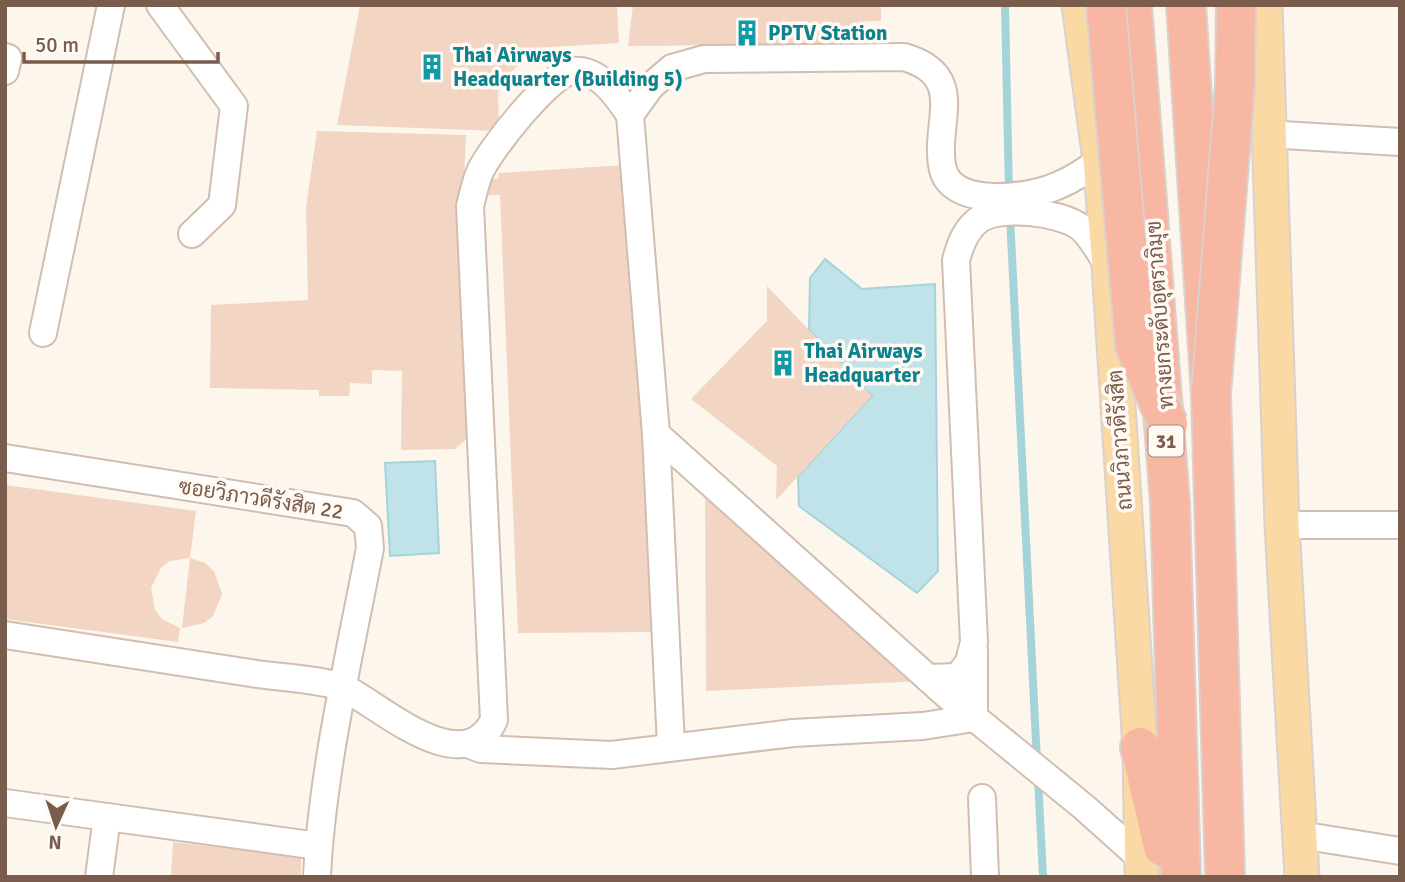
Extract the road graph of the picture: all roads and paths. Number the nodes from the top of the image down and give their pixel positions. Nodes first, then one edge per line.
1 (111, 5) edge
2 (160, 5) edge
3 (1079, 5) edge
4 (1106, 5) edge
5 (1132, 5) edge
6 (1139, 5) edge
7 (1186, 5) edge
8 (1208, 5) edge
9 (1236, 5) edge
10 (1265, 5) edge
11 (5, 57) edge
12 (5, 71) edge
13 (630, 115) junction
14 (1267, 134) junction
15 (1400, 142) edge
16 (1100, 160) junction
17 (1009, 204) junction
18 (192, 234) dead end
19 (1109, 266) junction
20 (43, 333) dead end
21 (1211, 394) junction
22 (1168, 424) junction
23 (656, 434) junction
24 (5, 458) edge
25 (1293, 525) junction
26 (1400, 525) edge
27 (5, 635) edge
28 (974, 642) junction
29 (928, 678) junction
30 (344, 687) junction
31 (974, 718) junction
32 (470, 745) junction
33 (671, 747) junction
34 (1140, 747) joint
35 (982, 798) dead end
36 (5, 803) edge
37 (107, 817) junction
38 (1300, 835) junction
39 (318, 846) junction
40 (1400, 851) edge
41 (1151, 871) edge
42 (99, 877) edge
43 (317, 877) edge
44 (985, 877) edge
45 (1181, 877) edge
46 (1191, 877) edge
47 (1225, 877) edge
48 (1247, 877) edge
49 (1302, 877) edge

1 - 20 street
2 - 18 street
3 - 16 main road, ถนนวิภาวดีรังสิต / 31
4 - 22 highway, bridge
5 - 45 highway, 31
6 - 22 highway, ทางยกระดับอุตราภิมุข / 31
7 - 21 highway, 31, bridge
8 - 48 highway
9 - 21 highway, bridge
10 - 14 main road
11 - 12 street
13 - 17 street
13 - 23 street
13 - 32 street
14 - 15 street
14 - 25 main road
16 - 17 street
16 - 19 main road, ถนนวิภาวดีรังสิต / 31
17 - 19 street
17 - 28 street
19 - 34 main road, ถนนวิภาวดีรังสิต / 31
21 - 47 highway, 31
22 - 46 highway, ทางยกระดับอุตราภิมุข / 31
23 - 29 street
23 - 33 street
24 - 30 street, ซอยวิภาวดีรังสิต 22
25 - 26 street
25 - 38 main road
27 - 30 street
28 - 29 street
28 - 31 street
29 - 31 street
30 - 32 street
30 - 39 street, ซอยวิภาวดีรังสิต 22
31 - 33 street
31 - 41 street
32 - 33 street
34 - 41 highway
35 - 44 street
36 - 37 street
37 - 39 street
37 - 42 street
38 - 40 street
38 - 49 main road
39 - 43 street, ซอยวิภาวดีรังสิต 22

